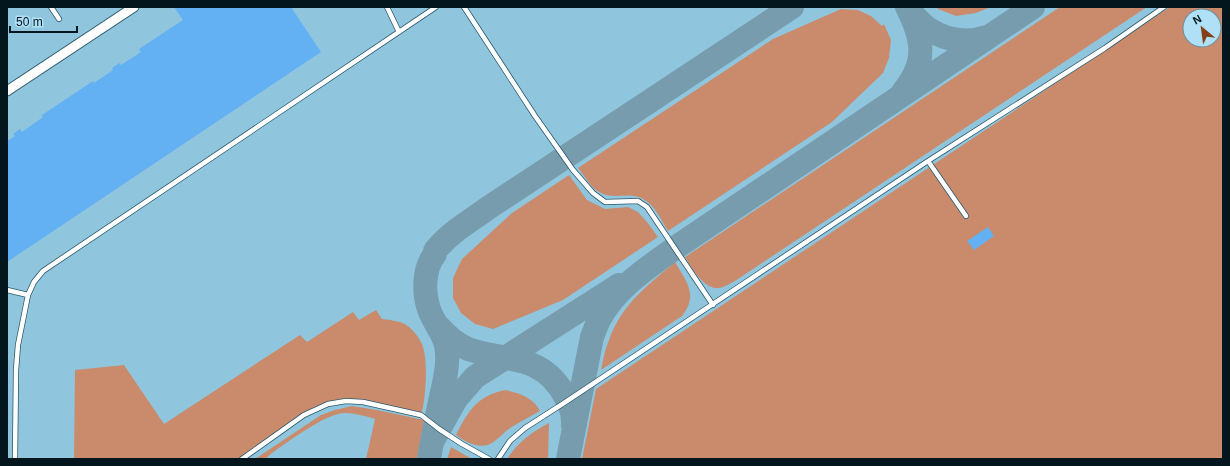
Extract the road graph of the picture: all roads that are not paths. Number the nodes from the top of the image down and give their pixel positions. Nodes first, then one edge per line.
1 (52, 7) edge
2 (134, 7) edge
3 (387, 7) edge
4 (436, 7) edge
5 (464, 7) edge
6 (1164, 7) edge
7 (430, 9) edge
8 (60, 19) dead end
9 (399, 32) junction
10 (7, 91) edge
11 (928, 161) junction
12 (966, 216) dead end
13 (7, 290) edge
14 (28, 295) junction
15 (713, 305) junction
16 (15, 459) edge
17 (242, 459) edge
18 (489, 459) edge
19 (498, 459) edge

1 - 8 lane
2 - 10 street
3 - 9 lane
4 - 7 lane
5 - 15 lane
6 - 11 lane
7 - 9 lane
9 - 14 lane
11 - 12 lane
11 - 15 lane
13 - 14 lane
14 - 16 lane
15 - 19 lane
17 - 18 lane

